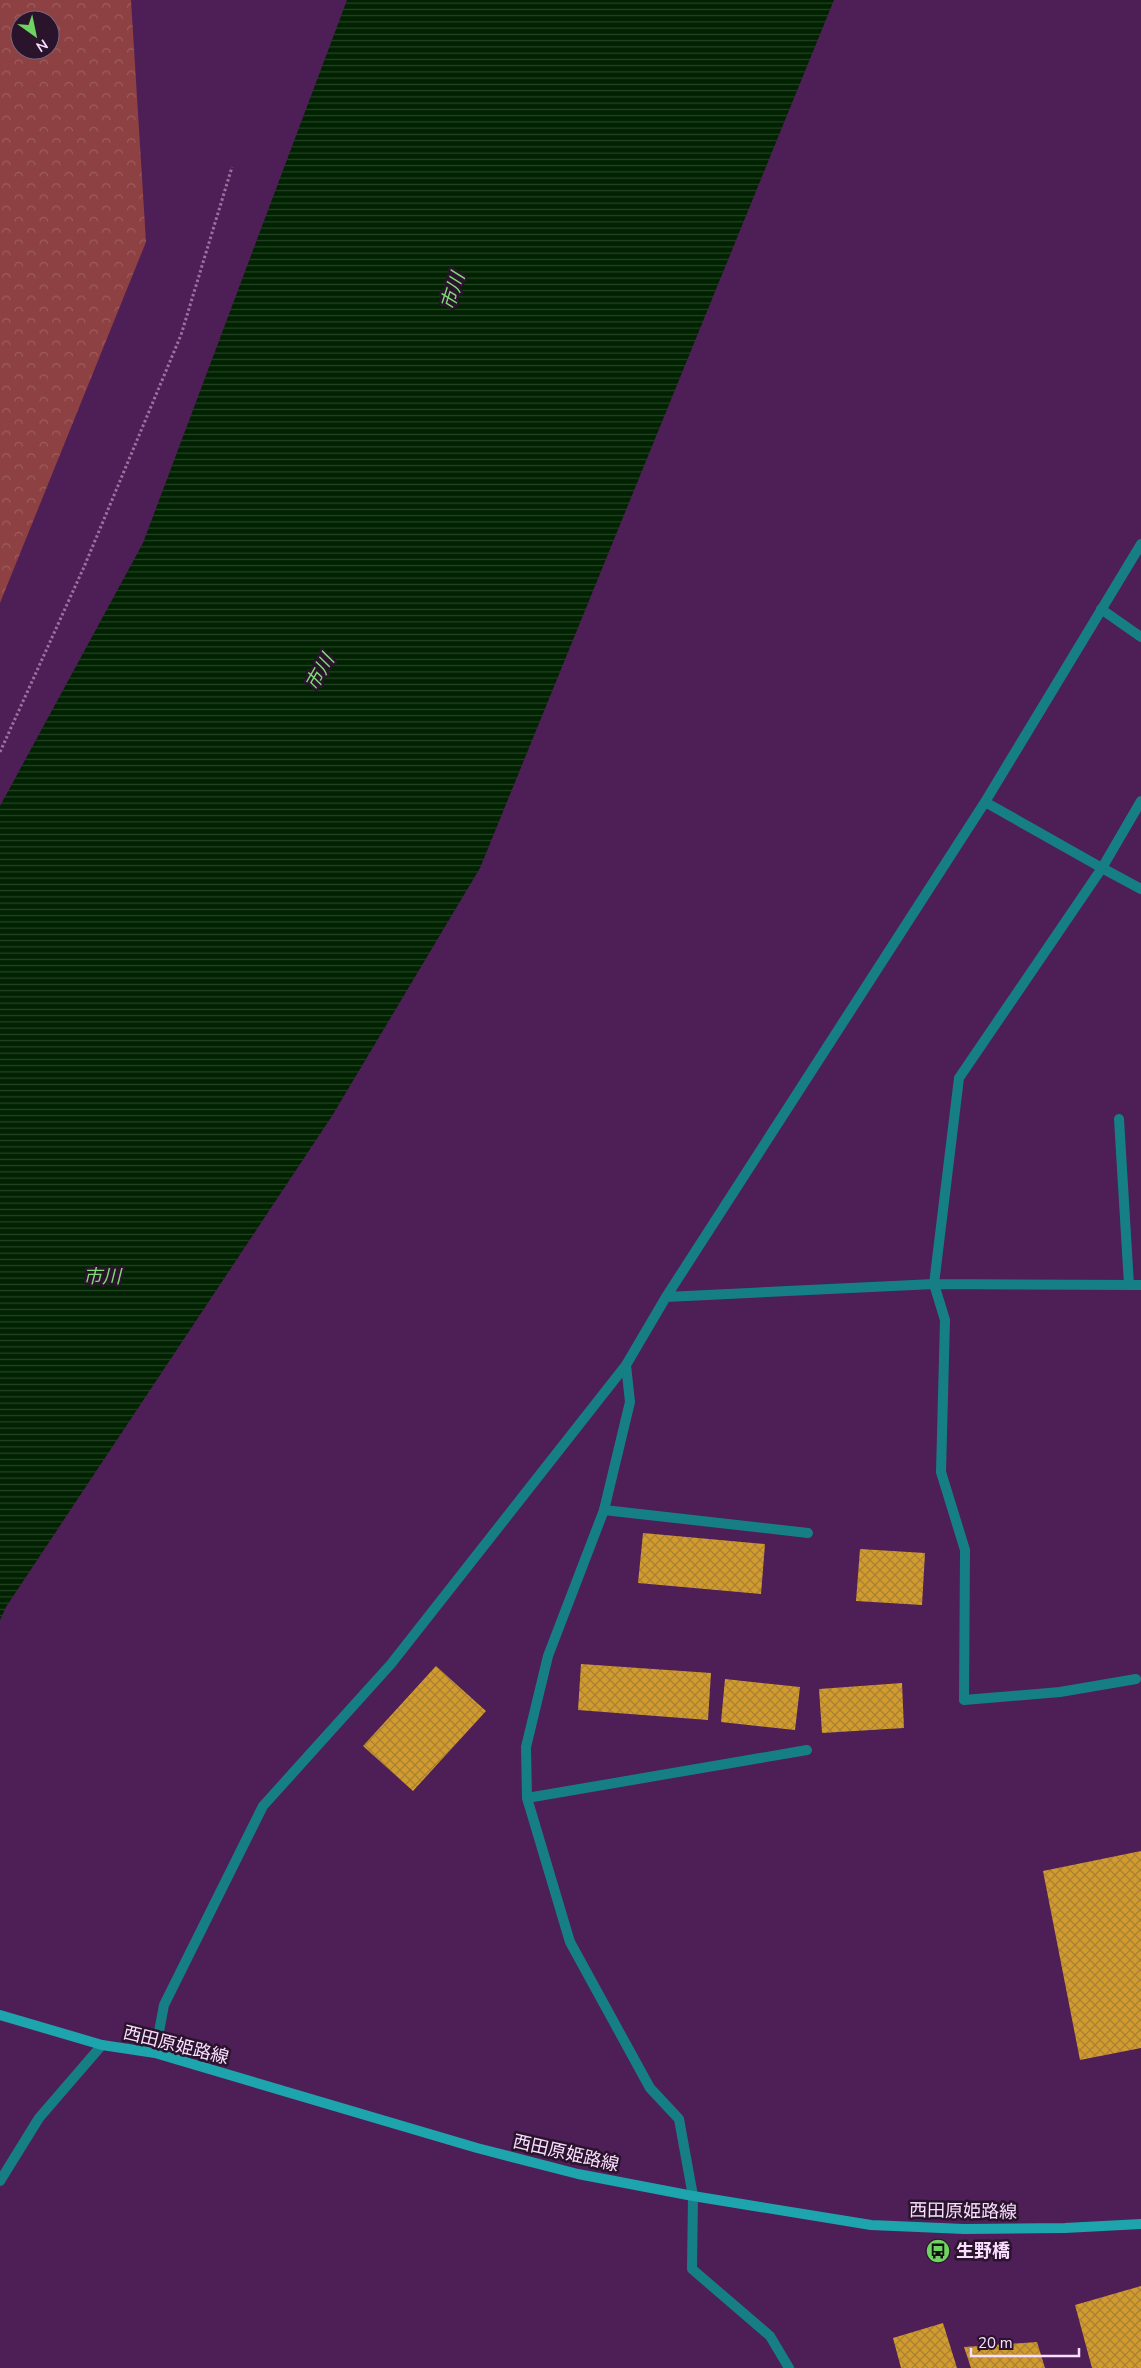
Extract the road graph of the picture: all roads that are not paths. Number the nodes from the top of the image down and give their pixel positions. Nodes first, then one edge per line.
1 (1141, 544) edge
2 (1101, 609) junction
3 (1141, 637) edge
4 (1141, 801) edge
5 (985, 802) junction
6 (1102, 868) junction
7 (1141, 888) edge
8 (1119, 1119) dead end
9 (934, 1284) junction
10 (1141, 1284) edge
11 (1129, 1285) junction
12 (666, 1297) junction
13 (626, 1365) junction
14 (604, 1510) junction
15 (808, 1533) dead end
16 (1136, 1679) dead end
17 (807, 1750) dead end
18 (527, 1798) junction
19 (0, 2015) edge
20 (102, 2044) junction
21 (155, 2053) junction
22 (0, 2181) edge
23 (693, 2196) junction
24 (1141, 2224) edge
25 (788, 2368) edge

1 - 2 street
2 - 3 street
2 - 5 street
4 - 6 street
5 - 6 street
5 - 12 street
6 - 7 street
6 - 9 street
8 - 11 street
9 - 11 street
9 - 12 street
9 - 16 street
10 - 11 street
12 - 13 street
13 - 14 street
13 - 21 street
14 - 15 street
14 - 18 street
17 - 18 street
18 - 23 street
19 - 20 main road, 西田原姫路線
20 - 21 main road, 西田原姫路線
20 - 22 street
21 - 23 main road, 西田原姫路線
23 - 24 main road, 西田原姫路線
23 - 25 street

